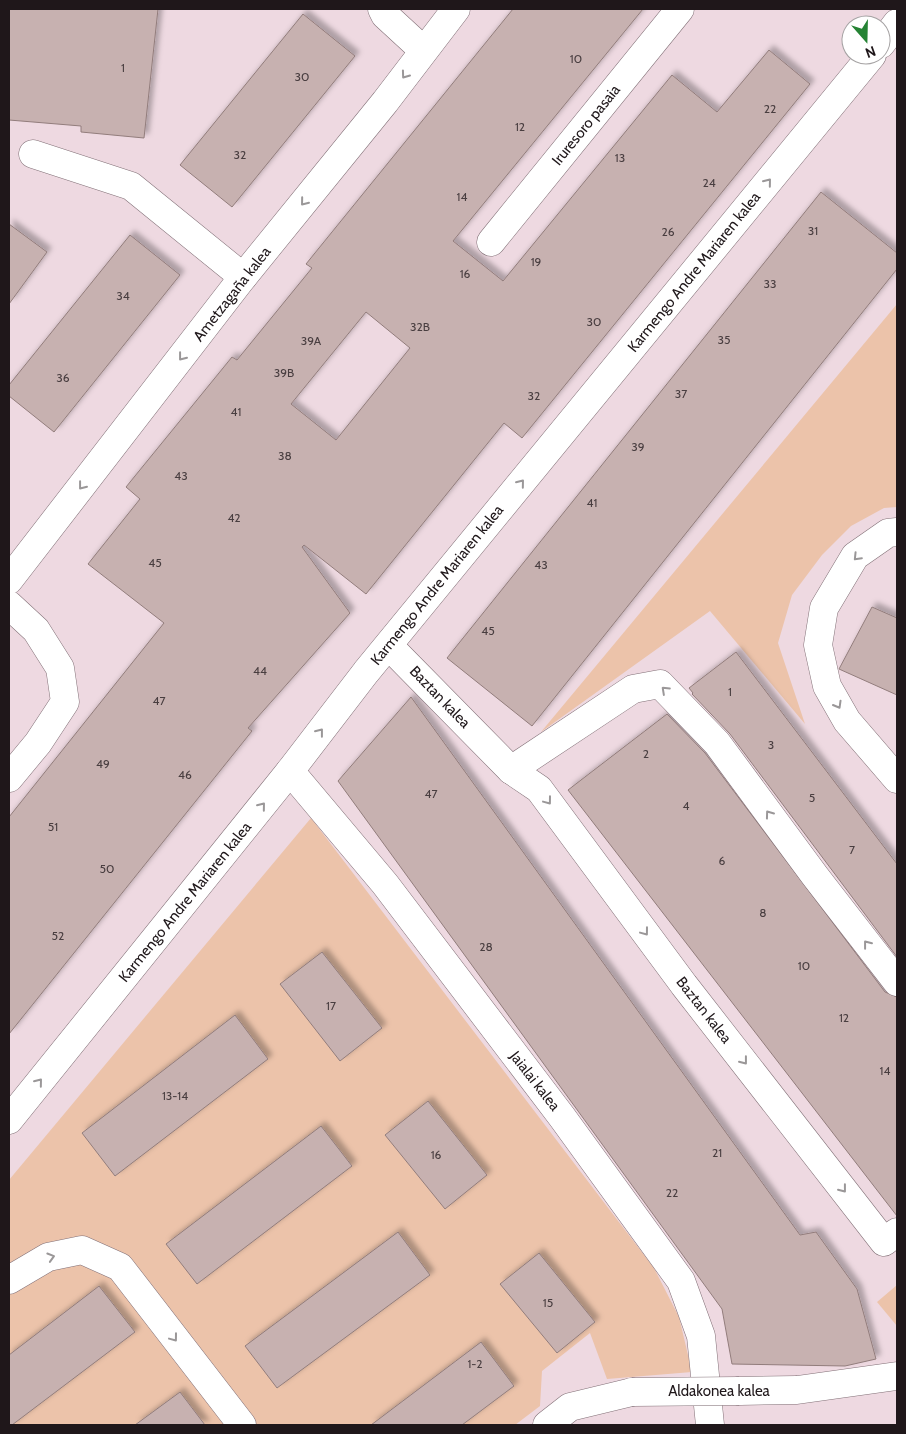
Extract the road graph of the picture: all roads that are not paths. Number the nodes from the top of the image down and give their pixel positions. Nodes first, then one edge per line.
1 (382, 9) edge
2 (456, 9) edge
3 (680, 9) edge
4 (424, 50) junction
5 (864, 65) edge
6 (33, 154) dead end
7 (491, 242) dead end
8 (243, 277) junction
9 (897, 532) edge
10 (9, 580) edge
11 (9, 605) edge
12 (389, 646) junction
13 (511, 770) junction
14 (290, 771) junction
15 (9, 778) edge
16 (897, 779) edge
17 (897, 982) edge
18 (9, 1120) edge
19 (897, 1232) edge
20 (9, 1280) edge
21 (897, 1376) edge
22 (242, 1425) edge
23 (547, 1425) edge
24 (710, 1425) edge

1 - 4 street
2 - 4 street, Ametzagaña kalea
3 - 7 street, Iruresoro pasaia
4 -> 8 street, Ametzagaña kalea
12 -> 5 street, Karmengo Andre Mariaren kalea
6 - 8 street
8 -> 10 street, Ametzagaña kalea
9 -> 16 street
11 - 15 street
12 - 13 street, Baztan kalea
14 -> 12 street, Karmengo Andre Mariaren kalea
17 -> 13 street
13 -> 19 street, Baztan kalea
18 -> 14 street, Karmengo Andre Mariaren kalea
14 - 24 street, Jaialai kalea
20 -> 22 street
21 - 23 street, Aldakonea kalea, bridge

